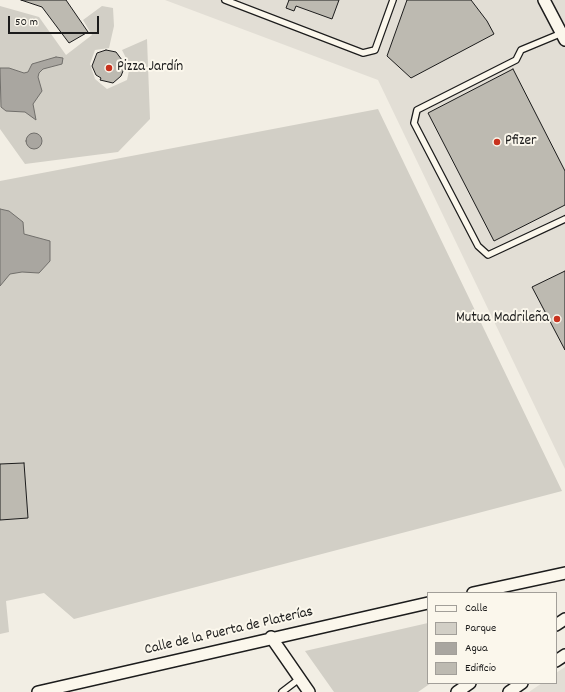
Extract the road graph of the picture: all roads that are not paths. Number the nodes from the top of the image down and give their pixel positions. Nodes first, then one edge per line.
1 (225, 0) edge
2 (393, 0) edge
3 (544, 0) edge
4 (563, 36) edge
5 (565, 219) edge
6 (565, 573) edge
7 (478, 592) edge
8 (427, 603) edge
9 (271, 637) junction
10 (299, 678) junction
11 (469, 684) edge
12 (520, 684) edge
13 (38, 692) edge
14 (282, 692) edge
15 (309, 692) edge
16 (457, 692) edge
17 (508, 692) edge

1 - 2 lane
3 - 4 street
4 - 5 lane
6 - 7 street
8 - 9 street, Calle de la Puerta de Platerías
9 - 10 street
9 - 13 street, Calle de la Puerta de Platerías
10 - 14 lane
10 - 15 street
11 - 16 street
12 - 17 street

